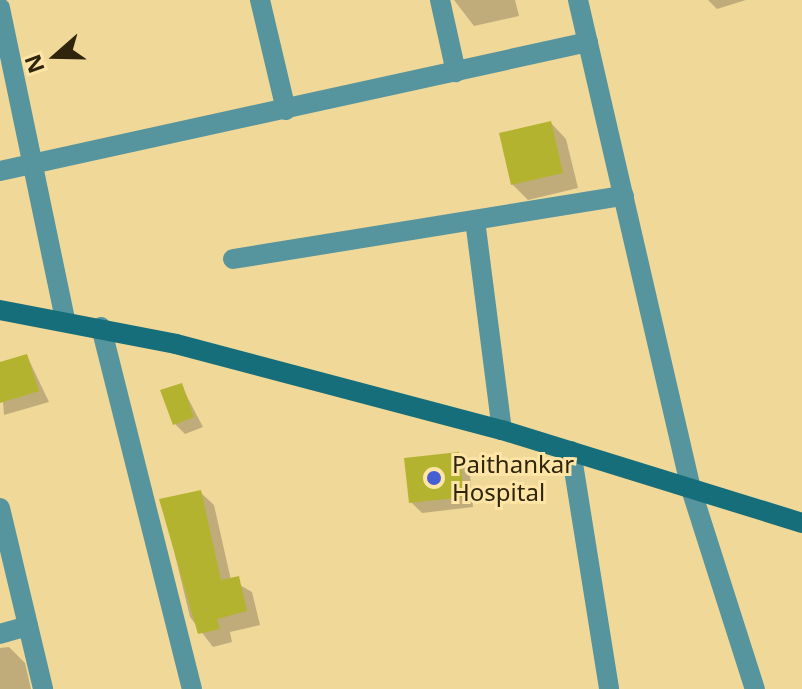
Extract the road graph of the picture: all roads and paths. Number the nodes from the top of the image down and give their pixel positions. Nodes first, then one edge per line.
1 (260, 0) edge
2 (440, 0) edge
3 (578, 0) edge
4 (0, 8) edge
5 (588, 42) junction
6 (456, 72) junction
7 (286, 110) junction
8 (35, 167) junction
9 (0, 171) edge
10 (624, 196) junction
11 (475, 220) junction
12 (233, 259) dead end
13 (0, 310) edge
14 (65, 318) junction
15 (101, 327) junction
16 (502, 430) junction
17 (571, 451) junction
18 (691, 489) junction
19 (0, 508) edge
20 (802, 523) edge
21 (28, 626) junction
22 (0, 634) edge
23 (43, 689) edge
24 (192, 689) edge
25 (609, 689) edge
26 (755, 689) edge

1 - 7 street
2 - 6 street
3 - 5 street
4 - 8 street
5 - 6 street
5 - 10 street
6 - 7 street
7 - 8 street
8 - 9 street
8 - 14 street
10 - 11 street
10 - 18 street
11 - 12 street
11 - 16 street
13 - 14 street
14 - 15 street
15 - 16 street
15 - 24 street
16 - 17 street
17 - 18 street
17 - 25 street
18 - 20 street
18 - 26 street
19 - 21 street
21 - 22 street
21 - 23 street

